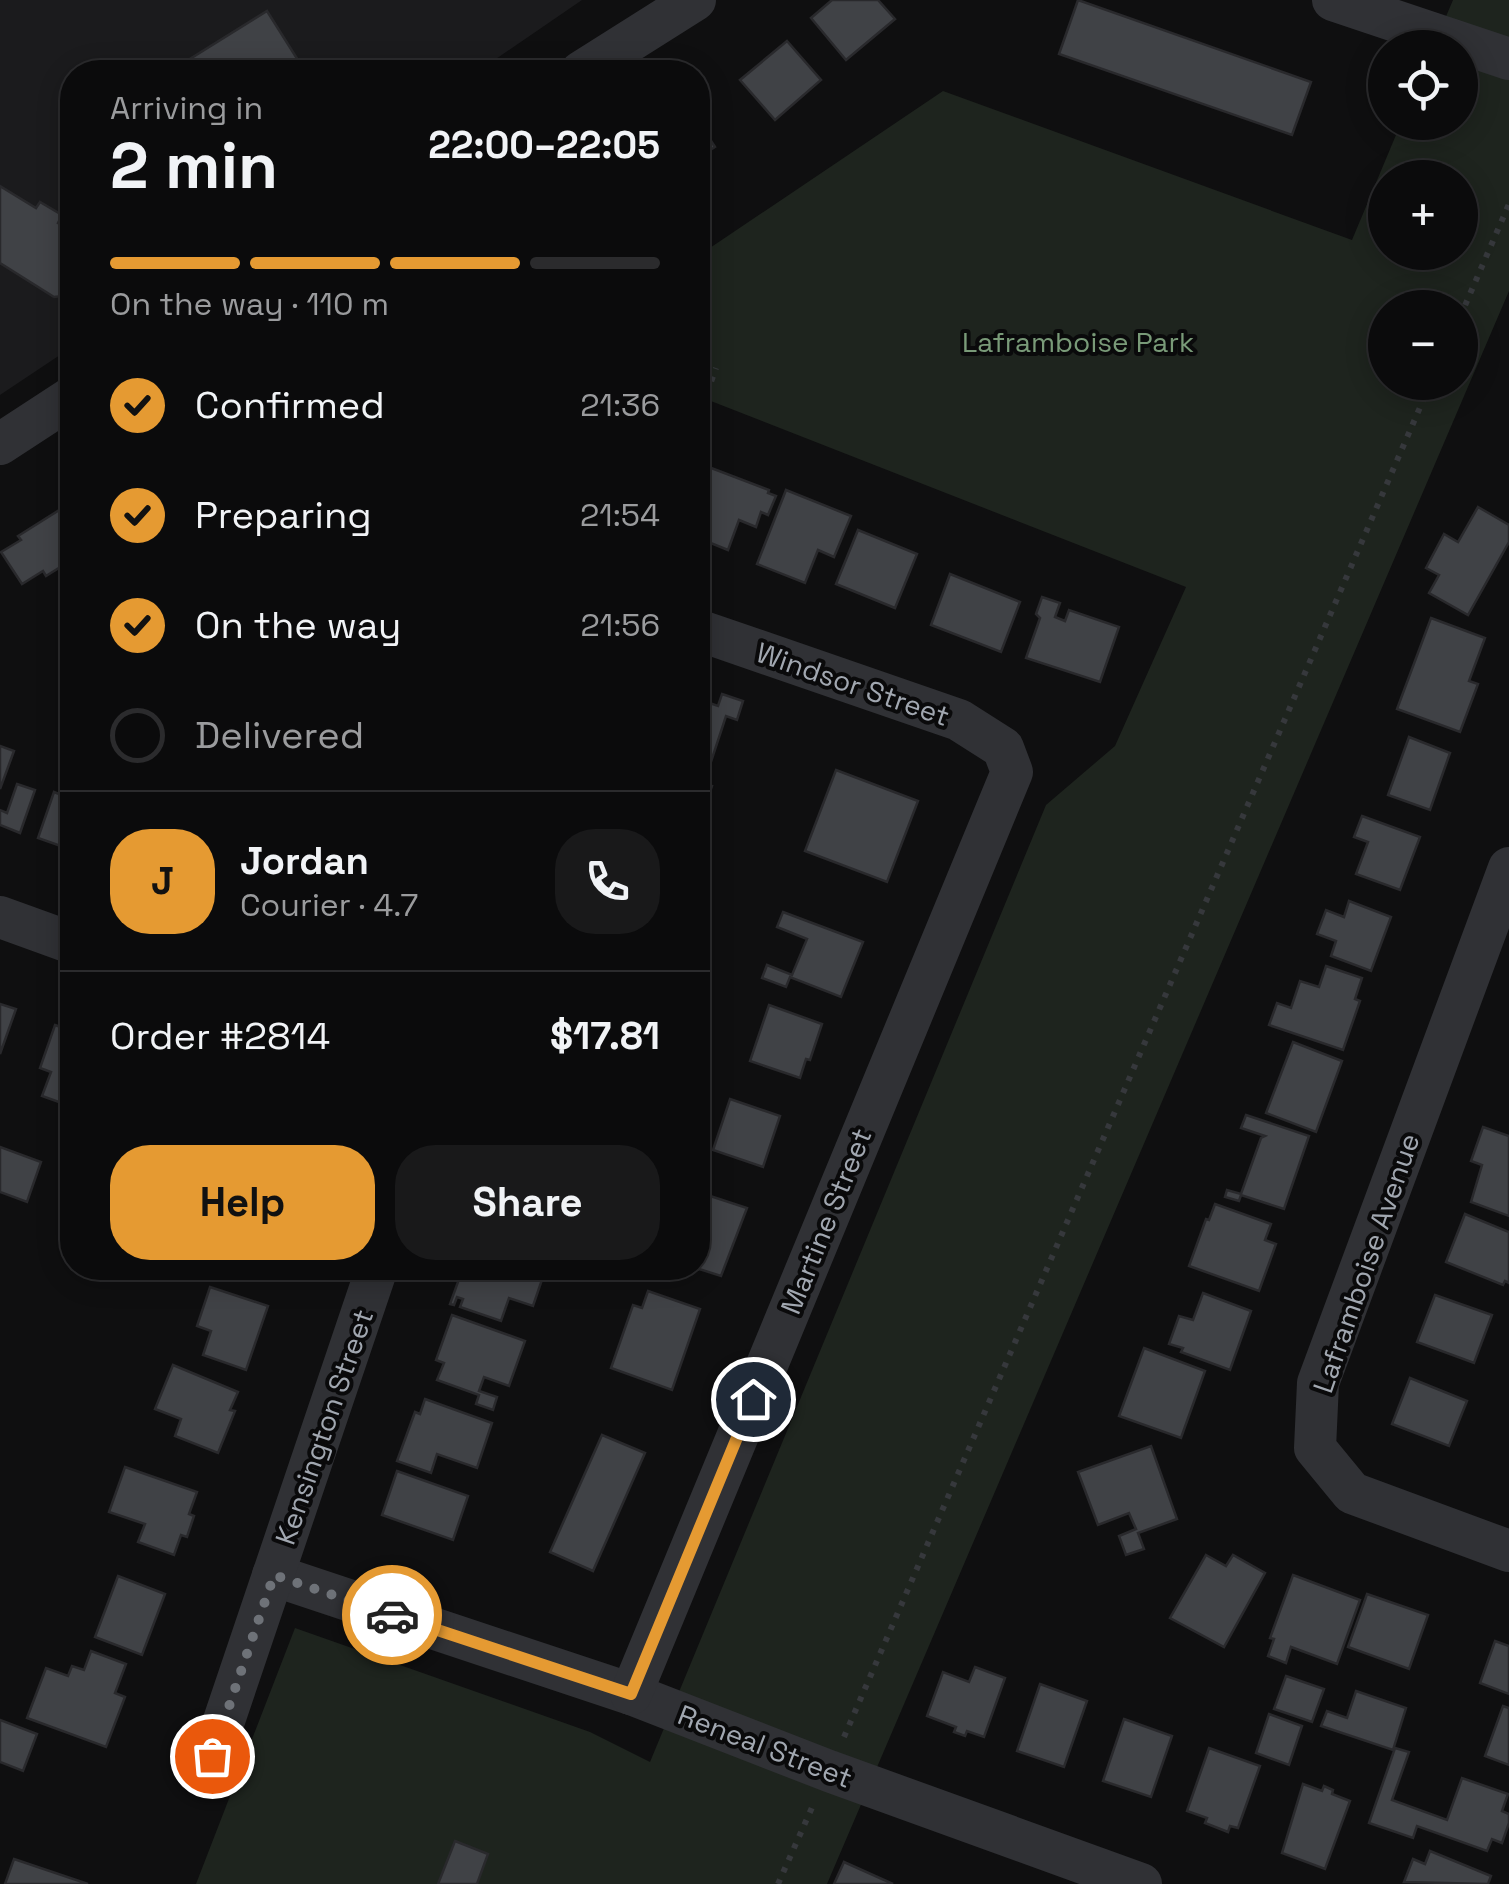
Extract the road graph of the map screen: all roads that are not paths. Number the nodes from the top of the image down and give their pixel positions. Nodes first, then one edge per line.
1 (695, 0) edge
2 (1333, 0) edge
3 (1509, 59) edge
4 (601, 60) edge
5 (60, 405) edge
6 (0, 444) edge
7 (710, 634) edge
8 (1002, 748) joint
9 (1509, 868) edge
10 (0, 917) edge
11 (60, 938) edge
12 (373, 1280) edge
13 (1509, 1551) edge
14 (274, 1575) junction
15 (631, 1694) junction
16 (212, 1756) dead end
17 (1141, 1884) edge

1 - 4 street
2 - 3 street
5 - 6 street
7 - 8 street, Windsor Street
8 - 15 street, Martine Street
9 - 13 street, Laframboise Avenue
10 - 11 street
12 - 14 street, Kensington Street
14 - 15 street, Reneal Street
14 - 16 street, Kensington Street
15 - 17 street, Reneal Street

